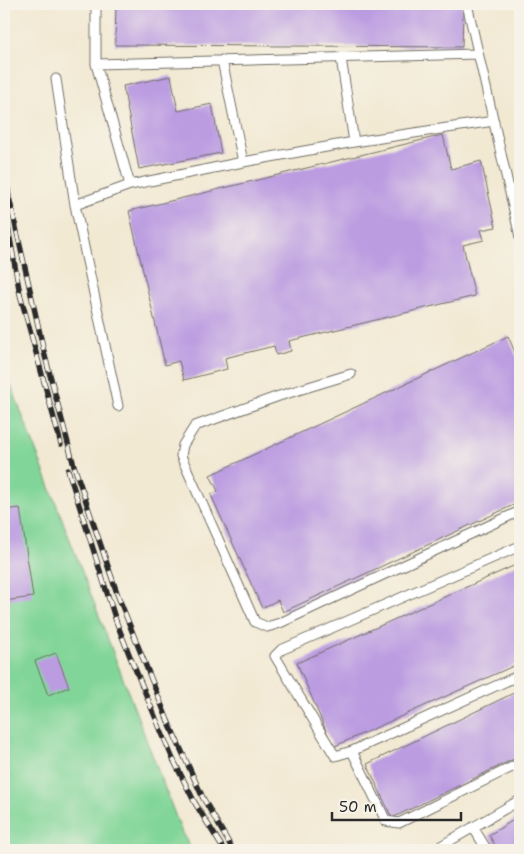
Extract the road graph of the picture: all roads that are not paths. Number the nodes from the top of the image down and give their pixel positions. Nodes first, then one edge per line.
1 (96, 4) edge
2 (467, 4) edge
3 (478, 54) junction
4 (341, 58) junction
5 (222, 60) junction
6 (96, 64) junction
7 (56, 79) dead end
8 (494, 121) junction
9 (354, 142) junction
10 (243, 162) junction
11 (130, 185) junction
12 (75, 205) junction
13 (520, 237) edge
14 (351, 374) dead end
15 (118, 406) dead end
16 (520, 511) edge
17 (520, 546) edge
18 (520, 675) edge
19 (352, 751) junction
20 (520, 763) edge
21 (520, 800) edge
22 (473, 827) junction
23 (434, 850) edge
24 (487, 850) edge

1 - 6 lane
2 - 3 lane
3 - 4 lane
3 - 8 lane
4 - 5 lane
4 - 9 lane
5 - 6 lane
5 - 10 lane
6 - 11 lane
7 - 12 lane
8 - 9 lane
8 - 13 lane
9 - 10 lane
10 - 11 lane
11 - 12 lane
12 - 15 lane
14 - 16 lane
17 - 19 lane
18 - 19 lane
19 - 20 lane
21 - 22 lane
22 - 23 lane
22 - 24 lane

